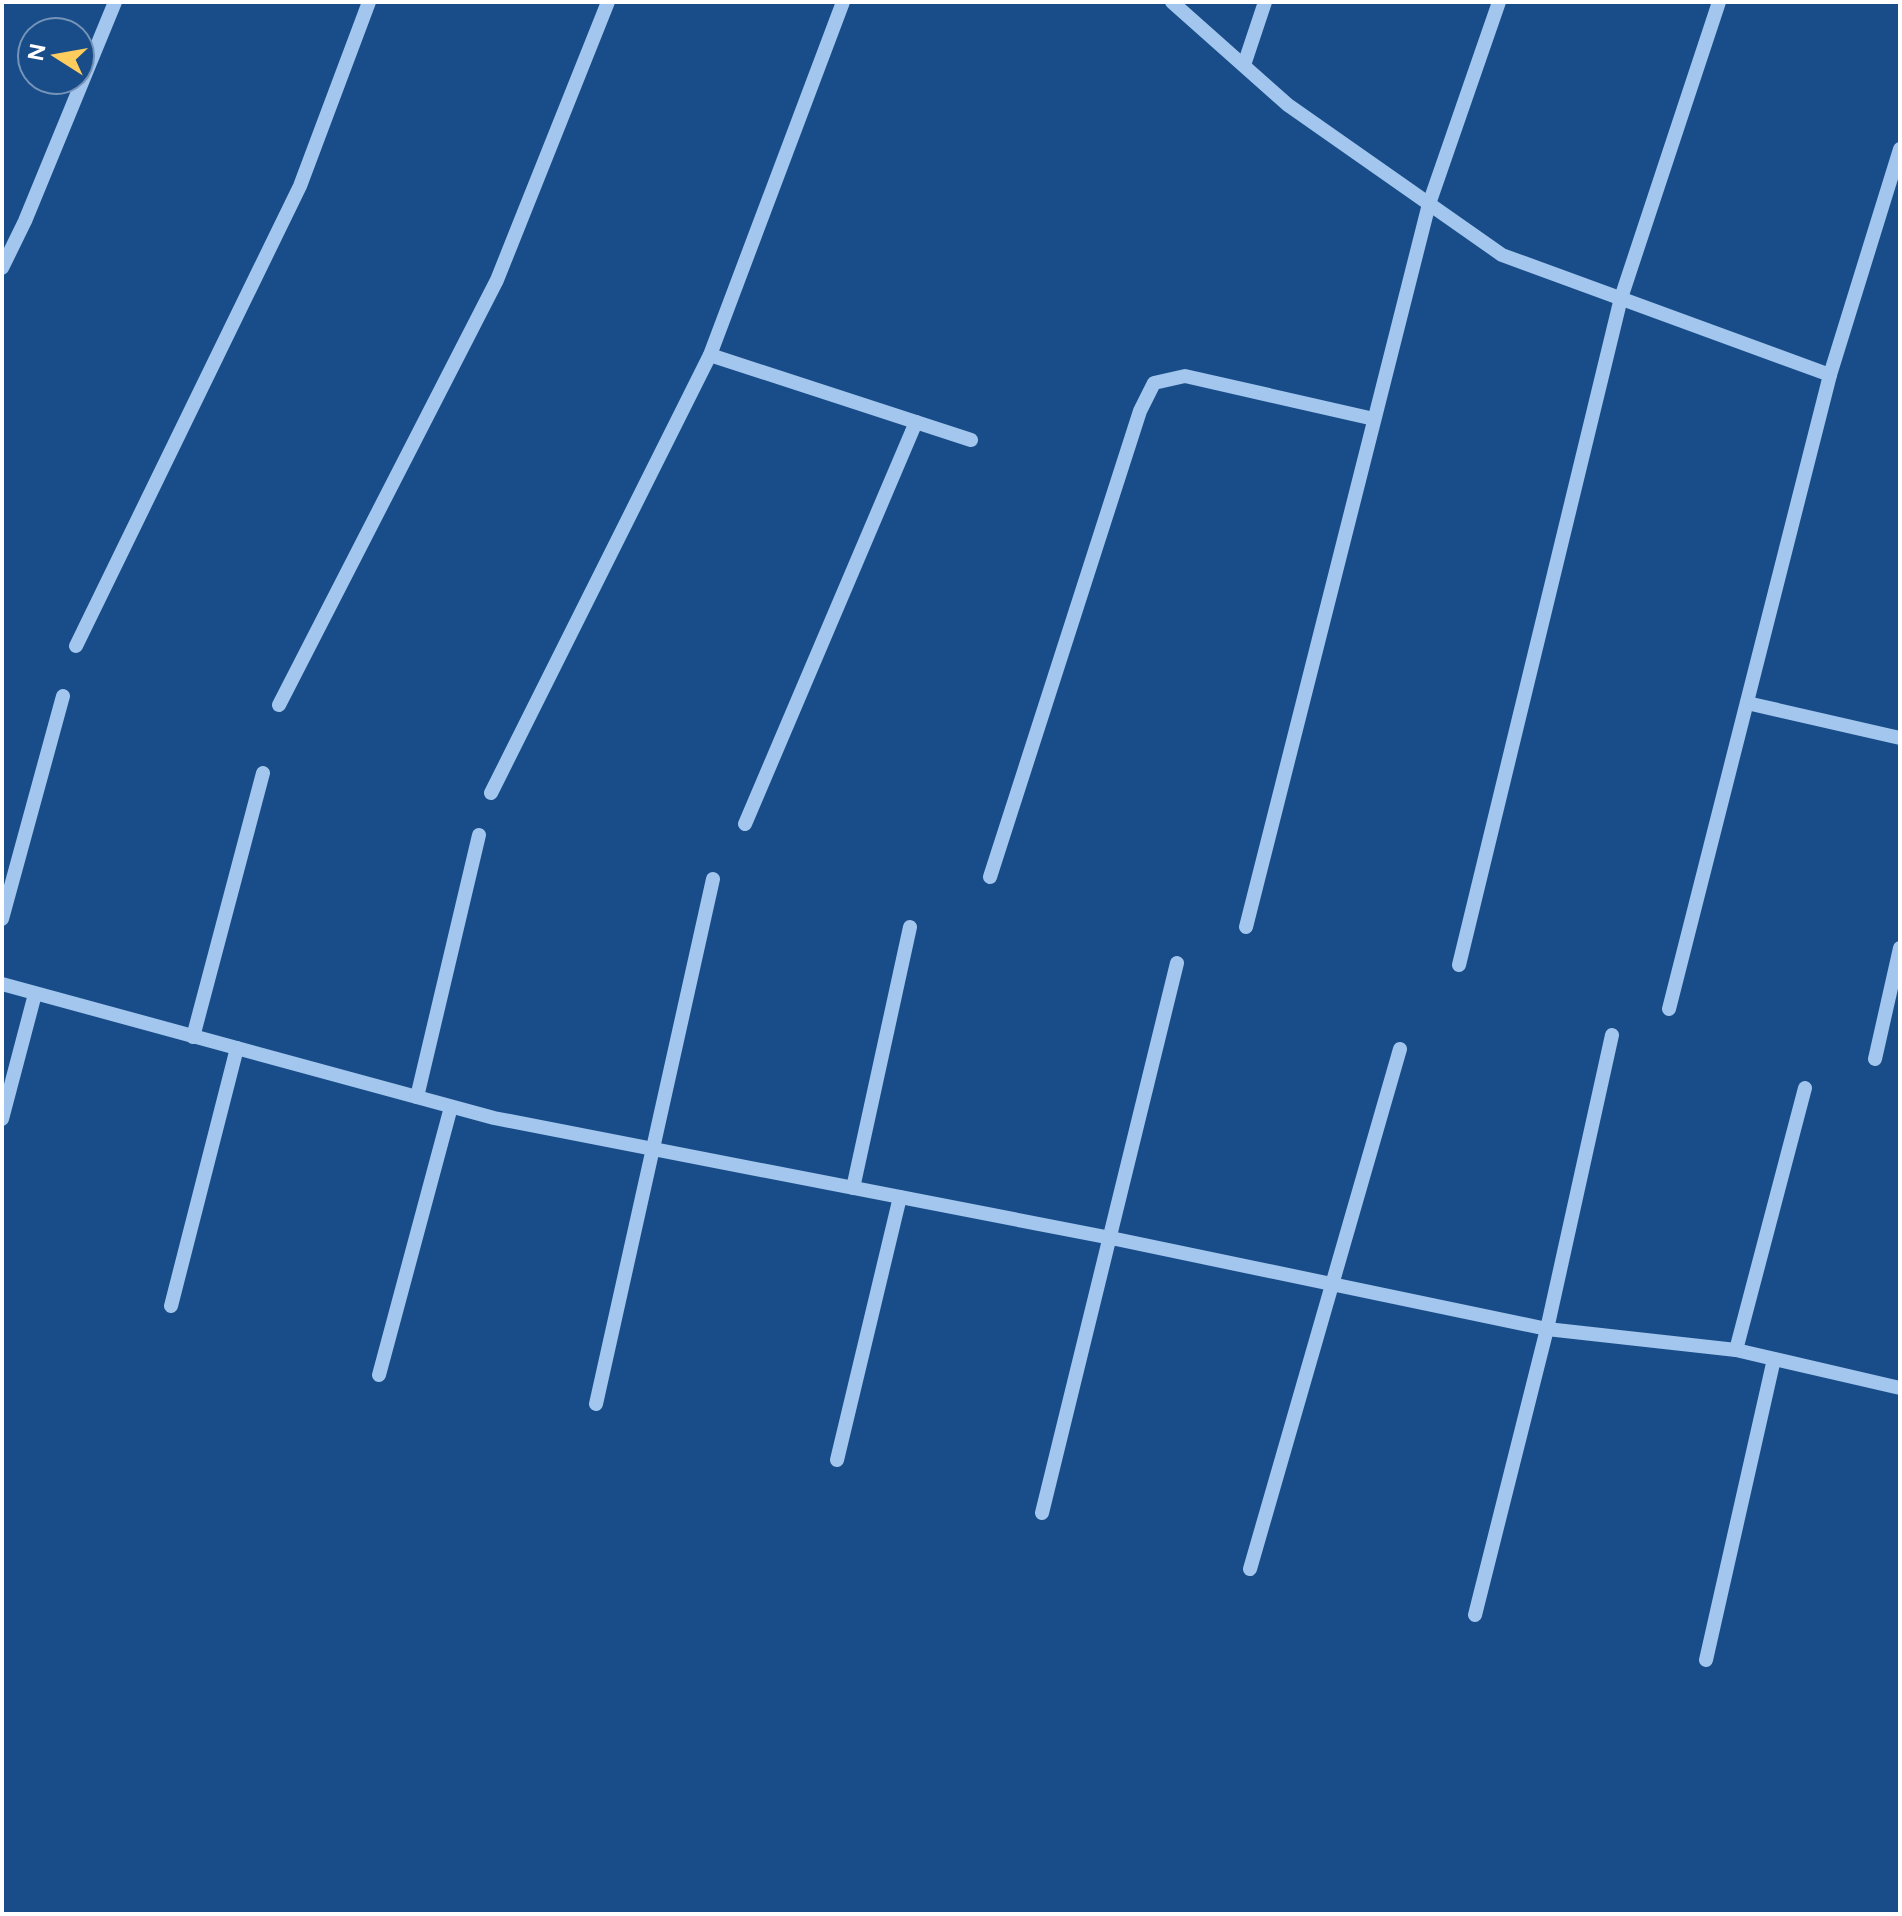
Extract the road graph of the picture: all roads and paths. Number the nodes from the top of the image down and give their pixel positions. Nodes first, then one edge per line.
1 (115, 2) edge
2 (369, 2) edge
3 (608, 2) edge
4 (843, 2) edge
5 (1172, 2) edge
6 (1265, 2) edge
7 (1499, 2) edge
8 (1719, 2) edge
9 (1244, 65) junction
10 (1900, 149) edge
11 (1429, 204) junction
12 (2, 268) edge
13 (1621, 298) junction
14 (710, 355) junction
15 (1830, 375) junction
16 (1374, 419) junction
17 (916, 422) junction
18 (971, 440) dead end
19 (76, 646) dead end
20 (63, 696) dead end
21 (1747, 703) junction
22 (279, 705) dead end
23 (1900, 738) edge
24 (263, 773) dead end
25 (491, 793) dead end
26 (745, 824) dead end
27 (479, 835) dead end
28 (990, 877) dead end
29 (713, 879) dead end
30 (2, 919) edge
31 (910, 927) dead end
32 (1246, 927) dead end
33 (1900, 948) edge
34 (1177, 963) dead end
35 (1459, 965) dead end
36 (2, 984) edge
37 (35, 994) junction
38 (1669, 1009) dead end
39 (1612, 1035) dead end
40 (193, 1037) junction
41 (237, 1048) junction
42 (1400, 1049) dead end
43 (1875, 1059) dead end
44 (1805, 1088) dead end
45 (417, 1097) junction
46 (451, 1107) junction
47 (2, 1119) edge
48 (651, 1149) junction
49 (853, 1188) junction
50 (900, 1197) junction
51 (1111, 1238) junction
52 (1330, 1284) junction
53 (171, 1306) dead end
54 (1547, 1329) junction
55 (1736, 1350) junction
56 (1774, 1359) junction
57 (379, 1375) dead end
58 (1900, 1388) edge
59 (596, 1404) dead end
60 (837, 1460) dead end
61 (1042, 1513) dead end
62 (1250, 1569) dead end
63 (1475, 1615) dead end
64 (1706, 1660) dead end

1 - 12 street
2 - 19 street
3 - 22 street
4 - 14 street
5 - 9 street
6 - 9 street
7 - 11 street
8 - 13 street
9 - 11 street
10 - 15 street
11 - 13 street
11 - 16 street
13 - 15 street
13 - 35 street
14 - 17 street
14 - 25 street
15 - 21 street
16 - 28 street
16 - 32 street
17 - 18 street
17 - 26 street
20 - 30 street
21 - 23 street
21 - 38 street
24 - 40 street
27 - 45 street
29 - 48 street
31 - 49 street
33 - 43 street
34 - 51 street
36 - 37 street
37 - 40 street
37 - 47 street
39 - 54 street
40 - 41 street
41 - 45 street
41 - 53 street
42 - 52 street
44 - 55 street
45 - 46 street
46 - 48 street
46 - 57 street
48 - 49 street
48 - 59 street
49 - 50 street
50 - 51 street
50 - 60 street
51 - 52 street
51 - 61 street
52 - 54 street
52 - 62 street
54 - 55 street
54 - 63 street
55 - 56 street
56 - 58 street
56 - 64 street

